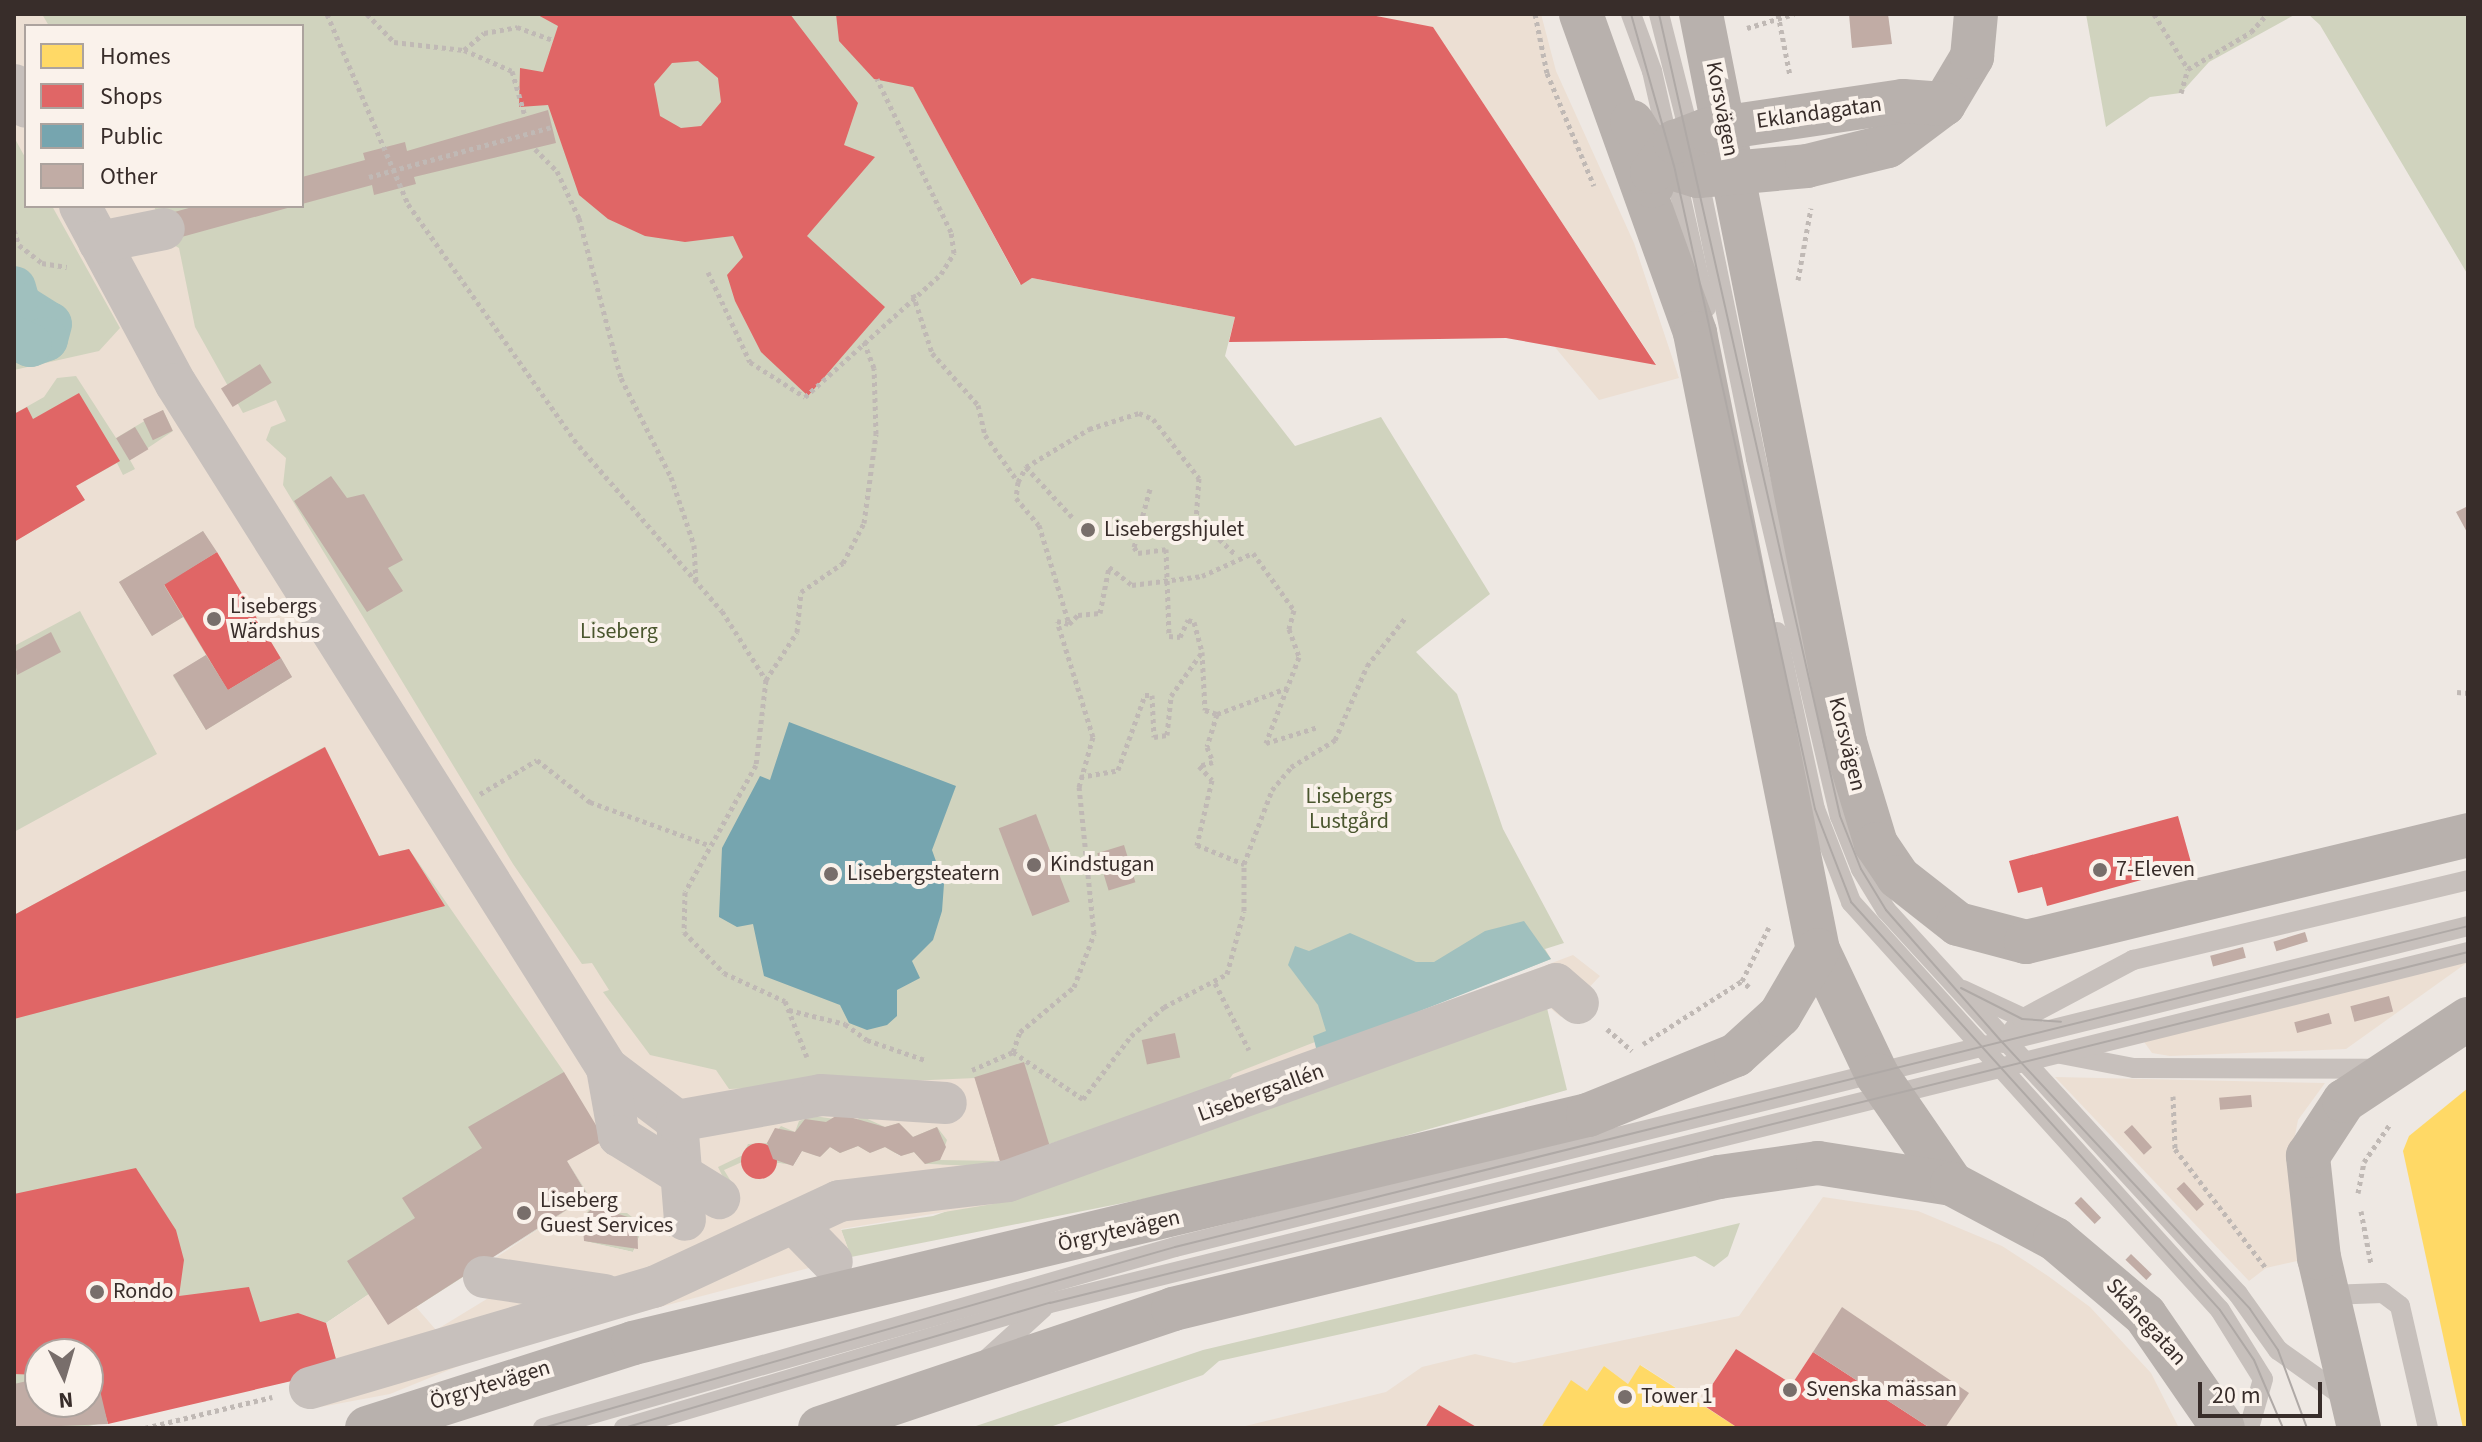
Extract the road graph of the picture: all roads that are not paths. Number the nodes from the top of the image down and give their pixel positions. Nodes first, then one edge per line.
1 (1581, 14) edge
2 (1600, 14) edge
3 (1631, 14) edge
4 (1659, 14) edge
5 (1701, 14) edge
6 (1976, 14) edge
7 (14, 85) edge
8 (24, 103) edge
9 (1944, 104) junction
10 (1693, 157) junction
11 (1653, 217) junction
12 (161, 227) dead end
13 (84, 239) edge
14 (1751, 460) junction
15 (1847, 796) junction
16 (1804, 807) junction
17 (2468, 835) edge
18 (2468, 880) edge
19 (2468, 926) edge
20 (1818, 950) junction
21 (2468, 952) edge
22 (1945, 978) junction
23 (1578, 1003) dead end
24 (1939, 1007) junction
25 (2022, 1019) junction
26 (2468, 1019) edge
27 (2054, 1030) junction
28 (2003, 1043) junction
29 (1978, 1049) junction
30 (2058, 1054) junction
31 (2020, 1062) junction
32 (607, 1068) junction
33 (1997, 1068) junction
34 (2391, 1069) junction
35 (1884, 1084) junction
36 (946, 1103) road end
37 (677, 1121) junction
38 (681, 1173) junction
39 (1952, 1184) junction
40 (794, 1223) junction
41 (1068, 1243) junction
42 (1175, 1247) junction
43 (732, 1251) junction
44 (832, 1262) dead end
45 (484, 1277) dead end
46 (2328, 1295) junction
47 (1050, 1303) junction
48 (622, 1306) junction
49 (969, 1375) junction
50 (310, 1388) road end
51 (2356, 1416) edge
52 (367, 1428) edge
53 (543, 1428) edge
54 (624, 1428) edge
55 (820, 1428) edge
56 (2223, 1428) edge
57 (2249, 1428) edge
58 (2428, 1428) edge

1 - 11 main road, Korsvägen
2 - 10 main road
3 - 10 lane
4 - 10 lane
5 - 10 main road, Korsvägen
6 - 9 main road, Eklandagatan
7 - 8 street
9 - 10 main road, Eklandagatan
9 - 10 main road, Eklandagatan
10 - 11 main road
10 - 14 main road, Korsvägen
10 - 14 lane
11 - 14 main road, Korsvägen
12 - 13 street
13 - 32 street
14 - 15 main road, Korsvägen
14 - 16 main road, Korsvägen
15 - 17 main road, Korsvägen
15 - 22 lane
16 - 20 main road, Korsvägen
16 - 24 lane
18 - 25 lane
19 - 27 lane
20 - 35 main road, Korsvägen
20 - 41 main road, Örgrytevägen
21 - 30 lane
22 - 25 lane
22 - 28 lane
23 - 40 street, Lisebergsallén
24 - 28 lane
24 - 29 lane
25 - 27 lane
25 - 28 lane
26 - 34 main road
27 - 28 lane
28 - 29 lane
28 - 30 lane
28 - 31 lane
29 - 33 lane
29 - 35 lane
30 - 31 lane
30 - 34 lane
31 - 33 lane
31 - 51 lane
32 - 37 street
32 - 38 street
33 - 35 lane
33 - 57 lane
34 - 46 main road
35 - 39 main road, Korsvägen
35 - 42 lane
35 - 47 lane
36 - 37 street
37 - 38 street
38 - 43 street
39 - 49 main road
39 - 56 main road, Skånegatan
40 - 43 street
40 - 44 street
41 - 42 lane
41 - 52 main road, Örgrytevägen
42 - 53 lane
43 - 48 street
45 - 48 street
46 - 51 main road
46 - 58 lane
47 - 49 lane
47 - 54 lane
48 - 50 street
49 - 55 main road

